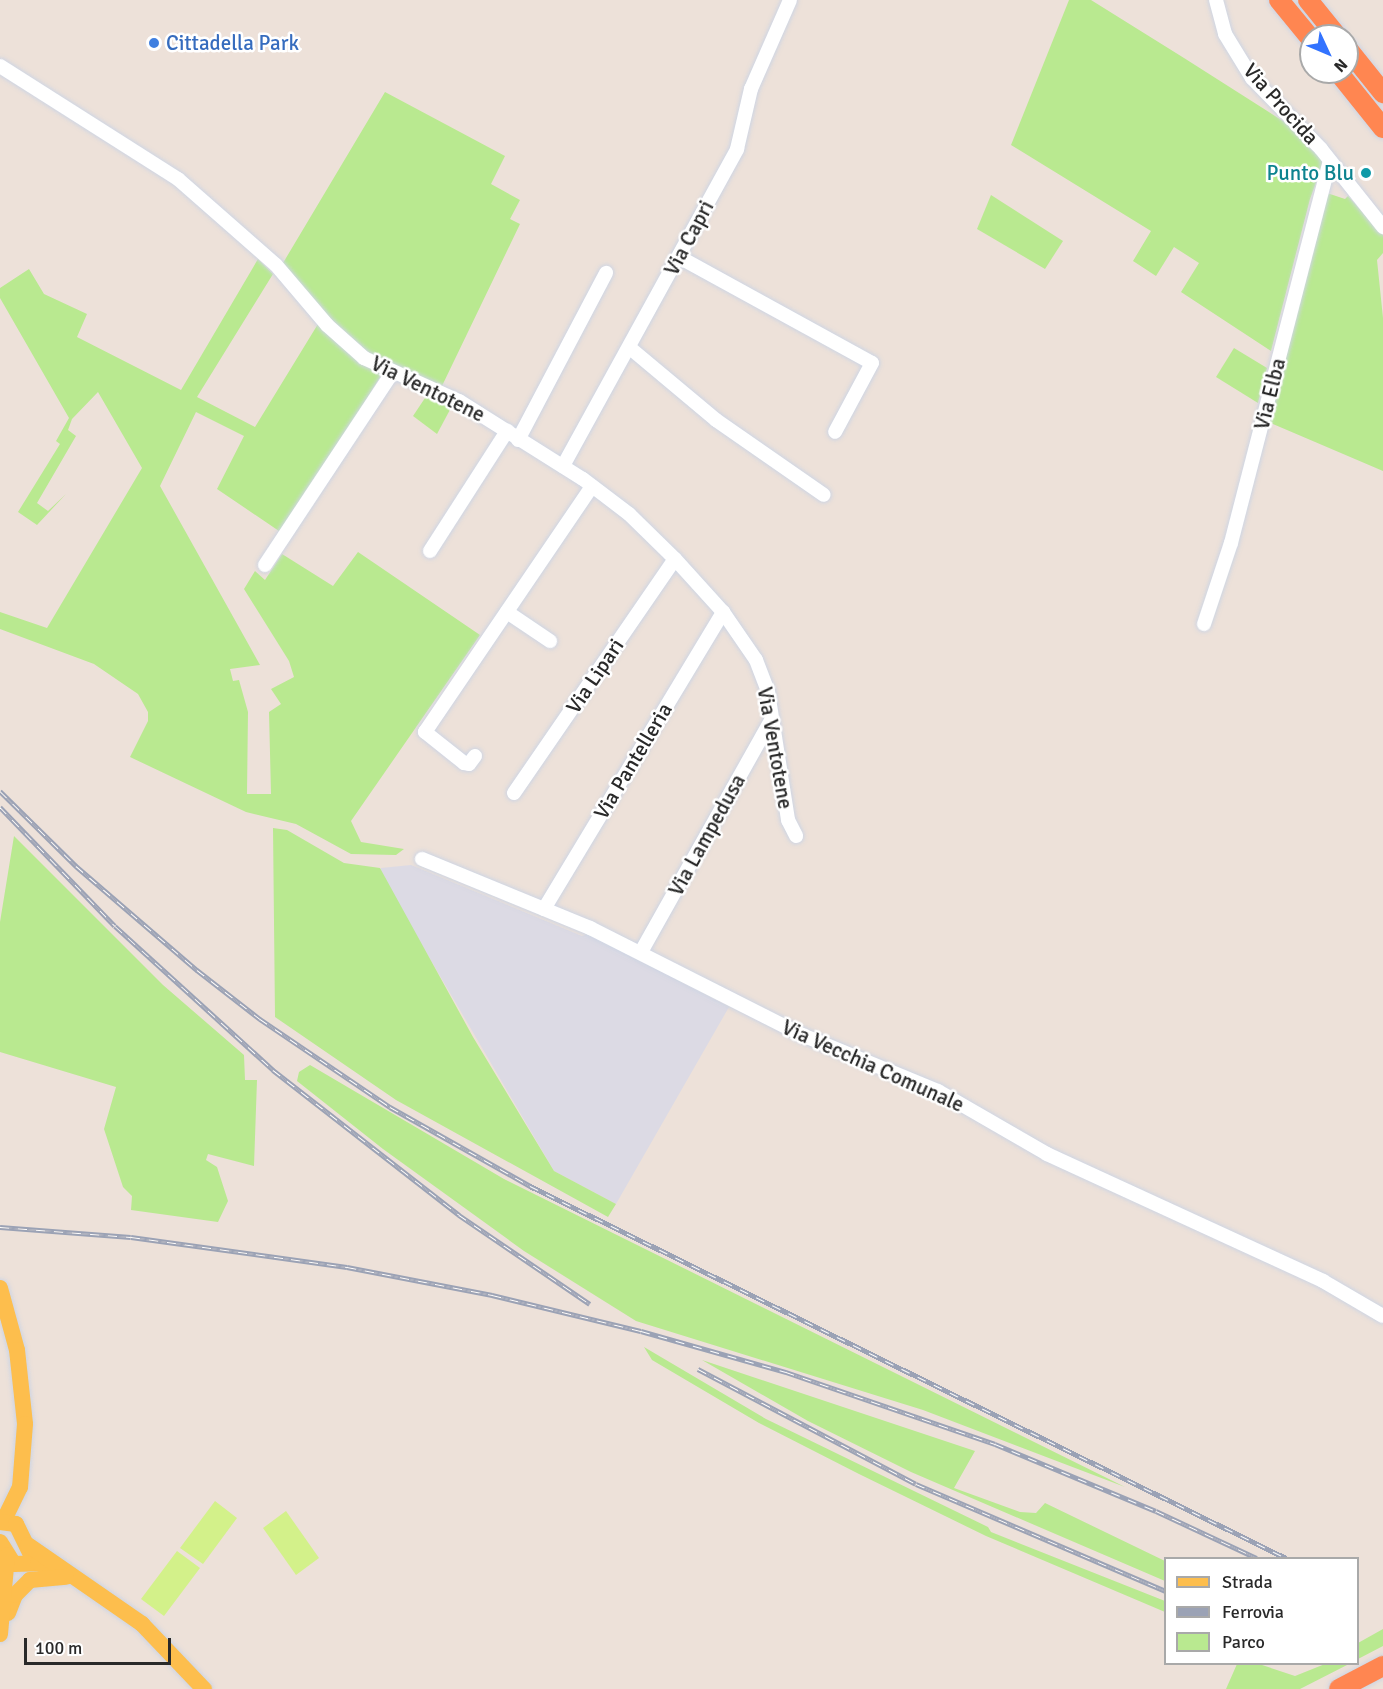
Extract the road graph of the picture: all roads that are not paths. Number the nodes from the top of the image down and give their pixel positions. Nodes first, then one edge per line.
1 (790, 0) edge
2 (1216, 0) edge
3 (1279, 0) edge
4 (1308, 0) edge
5 (1299, 24) edge
6 (1327, 24) edge
7 (1359, 63) edge
8 (0, 66) edge
9 (1348, 84) edge
10 (1383, 93) edge
11 (1383, 128) edge
12 (1329, 163) junction
13 (1383, 227) edge
14 (679, 257) junction
15 (606, 273) dead end
16 (630, 348) junction
17 (392, 373) junction
18 (835, 432) dead end
19 (513, 436) junction
20 (563, 466) junction
21 (592, 486) junction
22 (824, 495) dead end
23 (430, 551) dead end
24 (675, 559) junction
25 (265, 565) dead end
26 (507, 612) junction
27 (723, 612) junction
28 (1204, 624) dead end
29 (550, 641) dead end
30 (772, 719) junction
31 (475, 756) dead end
32 (514, 793) dead end
33 (796, 836) dead end
34 (422, 860) dead end
35 (544, 909) junction
36 (641, 952) junction
37 (0, 1288) edge
38 (1383, 1316) edge
39 (20, 1487) junction
40 (1, 1521) edge
41 (23, 1538) junction
42 (13, 1556) edge
43 (80, 1581) junction
44 (8, 1613) junction
45 (0, 1634) edge
46 (1383, 1666) edge
47 (1383, 1680) edge
48 (204, 1689) edge
49 (1339, 1689) edge
50 (1367, 1689) edge

1 - 14 street, Via Capri
2 - 12 street, Via Procida
3 - 5 highway
4 - 6 highway
7 - 10 highway
8 - 17 street, Via Ventotene
9 - 11 highway
12 - 13 street, Via Procida
12 - 28 street, Via Elba
14 - 16 street, Via Capri
14 - 18 street
15 - 19 street
16 - 20 street, Via Capri
16 - 22 street
17 - 19 street, Via Ventotene
17 - 25 street
19 - 20 street, Via Ventotene
19 - 23 street
20 - 21 street, Via Ventotene
21 - 24 street, Via Ventotene
21 - 26 street
24 - 27 street, Via Ventotene
24 - 32 street, Via Lipari
26 - 29 street
26 - 31 street
27 - 30 street, Via Ventotene
27 - 35 street, Via Pantelleria
30 - 33 street, Via Ventotene
30 - 36 street, Via Lampedusa
34 - 35 street, Via Vecchia Comunale
35 - 36 street, Via Vecchia Comunale
36 - 38 street, Via Vecchia Comunale
37 - 39 main road
39 - 40 main road
39 - 41 main road
40 - 41 main road
41 - 42 main road
41 - 43 main road
42 - 43 main road
42 - 44 main road
42 - 45 main road
43 - 44 main road
43 - 48 main road
44 - 45 main road
46 - 49 highway
47 - 50 highway

